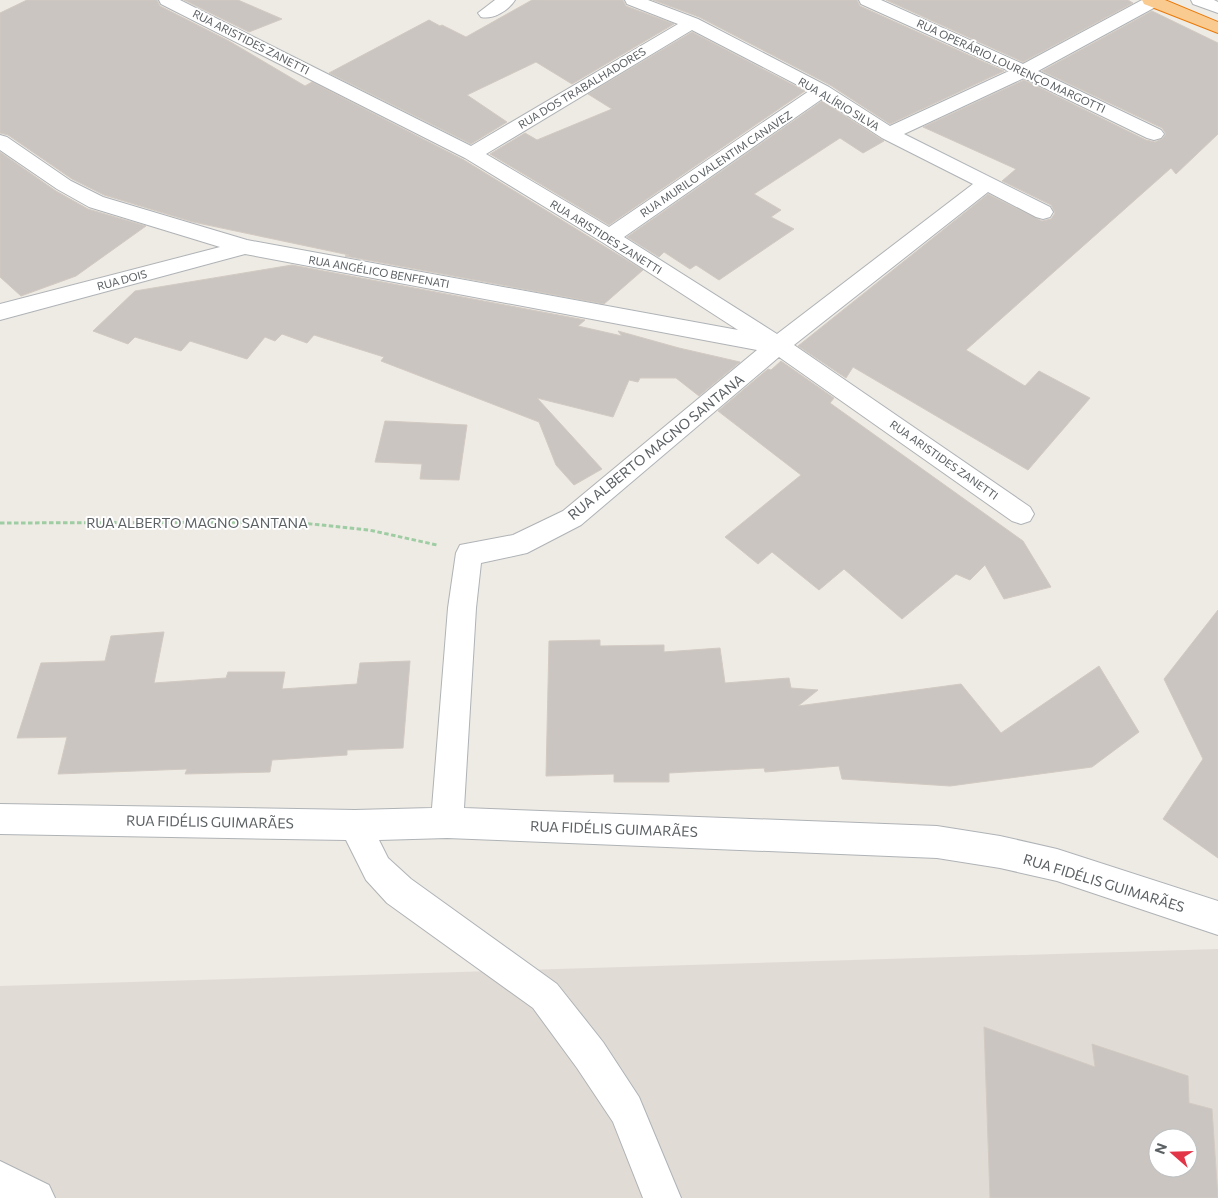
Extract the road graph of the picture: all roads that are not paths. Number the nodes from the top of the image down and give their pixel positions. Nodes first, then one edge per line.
1 (167, 0) edge
2 (507, 0) edge
3 (634, 0) edge
4 (867, 0) edge
5 (1152, 0) edge
6 (1198, 0) edge
7 (1218, 8) edge
8 (486, 13) dead end
9 (692, 23) junction
10 (1218, 28) edge
11 (1024, 71) junction
12 (822, 91) junction
13 (888, 134) junction
14 (1154, 134) dead end
15 (0, 141) edge
16 (472, 154) junction
17 (986, 184) junction
18 (1043, 212) dead end
19 (609, 237) junction
20 (245, 247) junction
21 (0, 312) edge
22 (778, 345) junction
23 (1021, 514) dead end
24 (0, 819) edge
25 (447, 823) junction
26 (355, 825) junction
27 (1218, 918) edge
28 (0, 1180) edge
29 (36, 1198) edge
30 (662, 1198) edge

1 - 16 street, RUA ARISTIDES ZANETTI
2 - 8 street
3 - 9 street, RUA ALÍRIO SILVA
4 - 11 street, RUA OPERÁRIO LOURENÇO MARGOTTI
5 - 10 highway
5 - 11 street
6 - 7 street
9 - 12 street, RUA ALÍRIO SILVA
9 - 16 street, RUA DOS TRABALHADORES
11 - 13 street
11 - 14 street, RUA OPERÁRIO LOURENÇO MARGOTTI
12 - 13 street, RUA ALÍRIO SILVA
12 - 19 street, RUA MURILO VALENTIM CANAVEZ
13 - 17 street, RUA ALÍRIO SILVA
15 - 20 street, RUA ANGÉLICO BENFENATI
16 - 19 street, RUA ARISTIDES ZANETTI
17 - 18 street, RUA ALÍRIO SILVA
17 - 22 street, RUA ALBERTO MAGNO SANTANA
19 - 22 street, RUA ARISTIDES ZANETTI
20 - 21 street, RUA DOIS
20 - 22 street, RUA ANGÉLICO BENFENATI
22 - 23 street, RUA ARISTIDES ZANETTI
22 - 25 street, RUA ALBERTO MAGNO SANTANA
24 - 26 street, RUA FIDÉLIS GUIMARÃES
25 - 26 street, RUA FIDÉLIS GUIMARÃES
25 - 27 street, RUA FIDÉLIS GUIMARÃES
26 - 30 street
28 - 29 street

